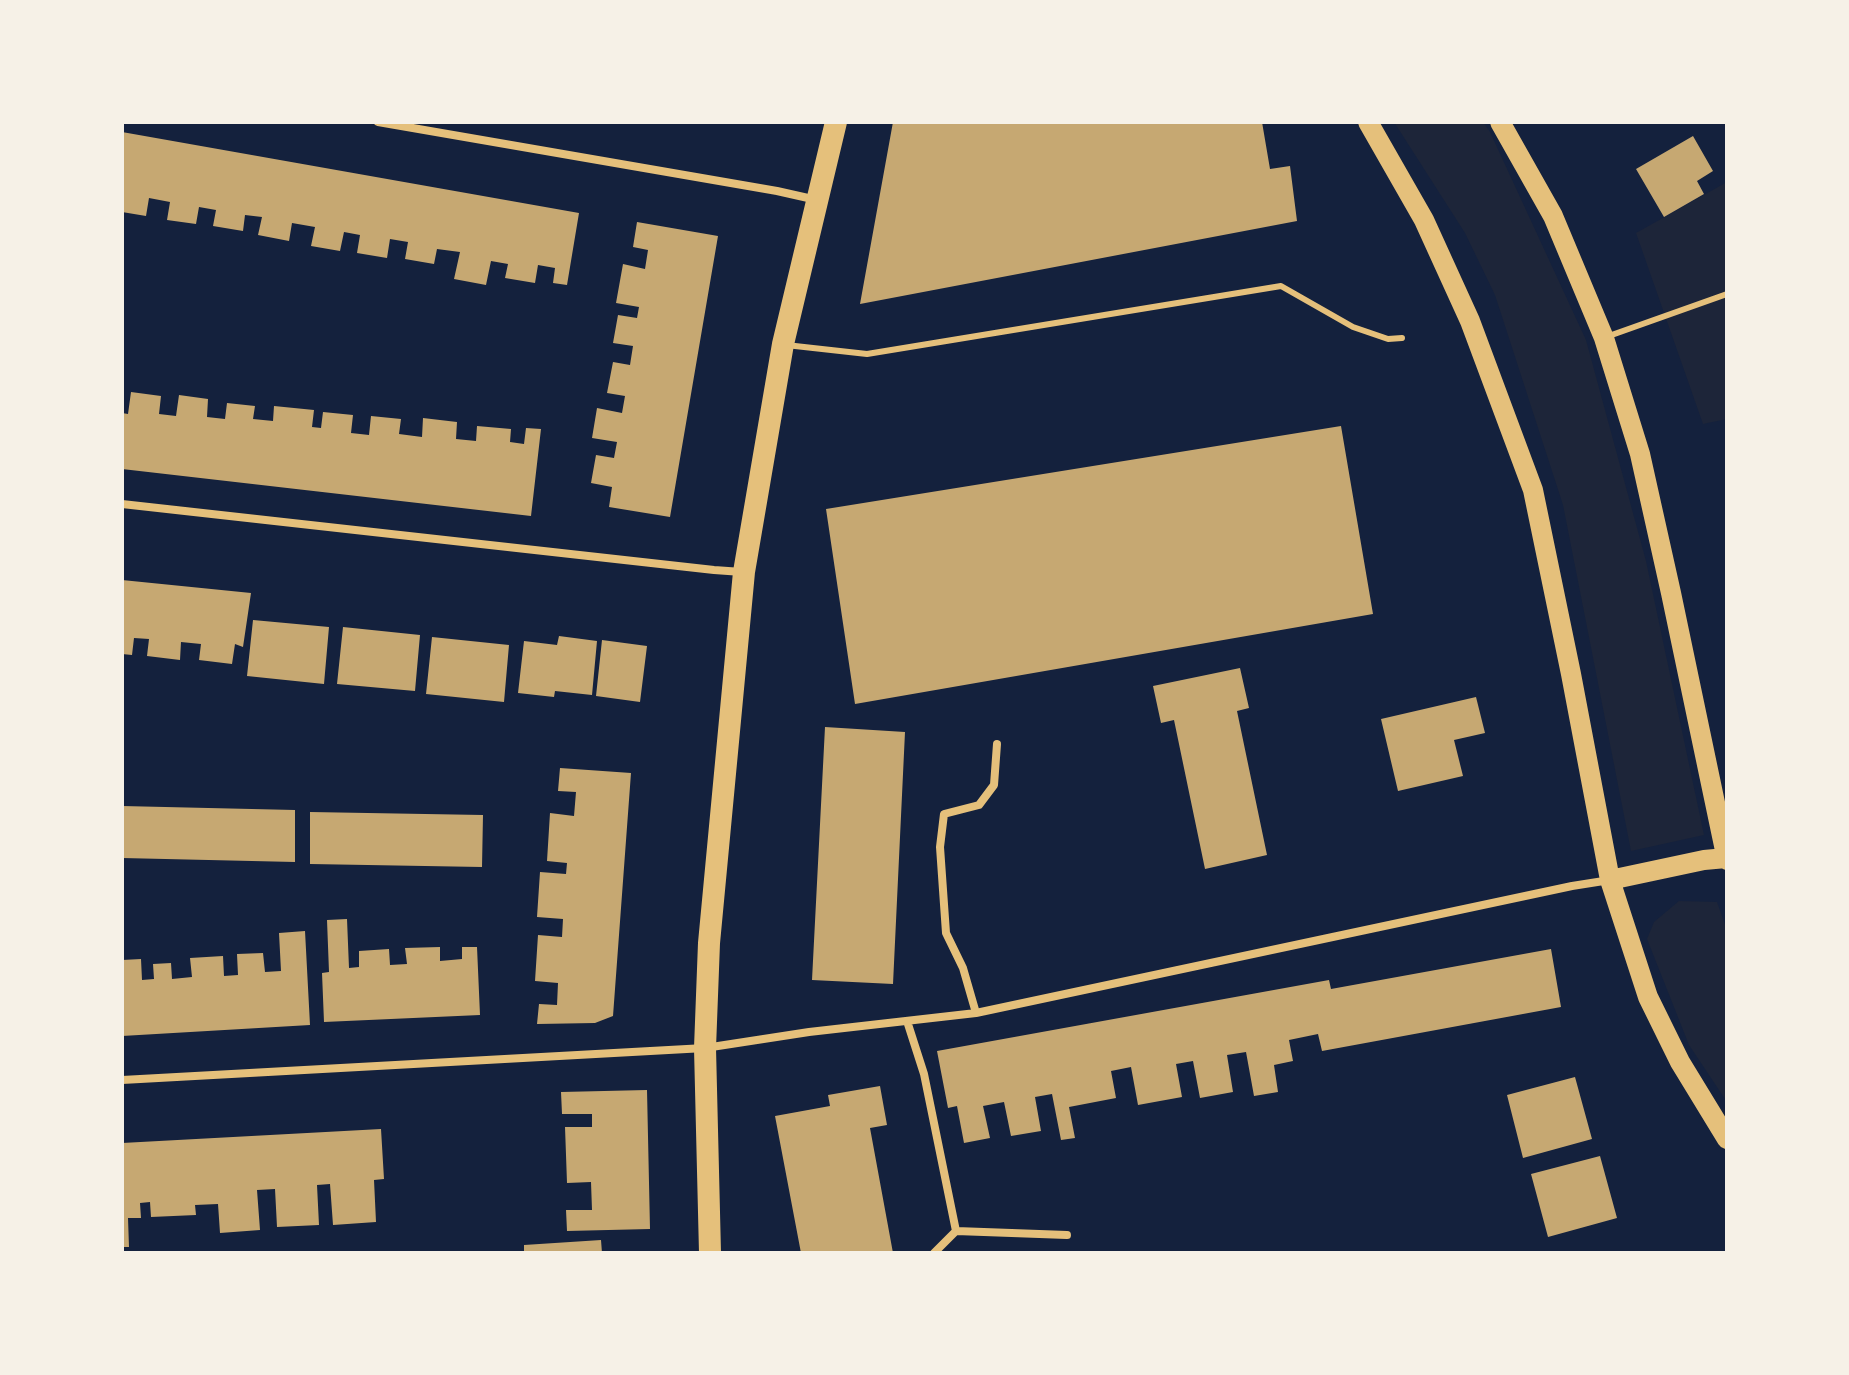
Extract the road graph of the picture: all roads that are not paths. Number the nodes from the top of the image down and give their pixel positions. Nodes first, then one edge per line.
1 (378, 122) edge
2 (836, 122) edge
3 (1368, 122) edge
4 (1500, 122) edge
5 (818, 200) junction
6 (1727, 294) edge
7 (1402, 338) dead end
8 (1604, 338) junction
9 (783, 344) junction
10 (122, 504) edge
11 (744, 572) junction
12 (997, 744) dead end
13 (1727, 859) edge
14 (1610, 880) junction
15 (976, 1013) junction
16 (907, 1021) junction
17 (705, 1048) junction
18 (122, 1080) edge
19 (1727, 1139) edge
20 (956, 1231) junction
21 (1067, 1235) dead end
22 (710, 1253) edge
23 (934, 1253) edge

1 - 5 street
2 - 5 highway
3 - 14 main road
4 - 8 main road
5 - 9 highway
6 - 8 lane
7 - 9 lane
8 - 13 main road
9 - 11 highway
10 - 11 street
11 - 17 highway
12 - 15 street
13 - 14 main road
14 - 15 street
14 - 19 main road
15 - 16 street
16 - 17 street
16 - 20 street
17 - 18 street
17 - 22 highway
20 - 21 street
20 - 23 street

